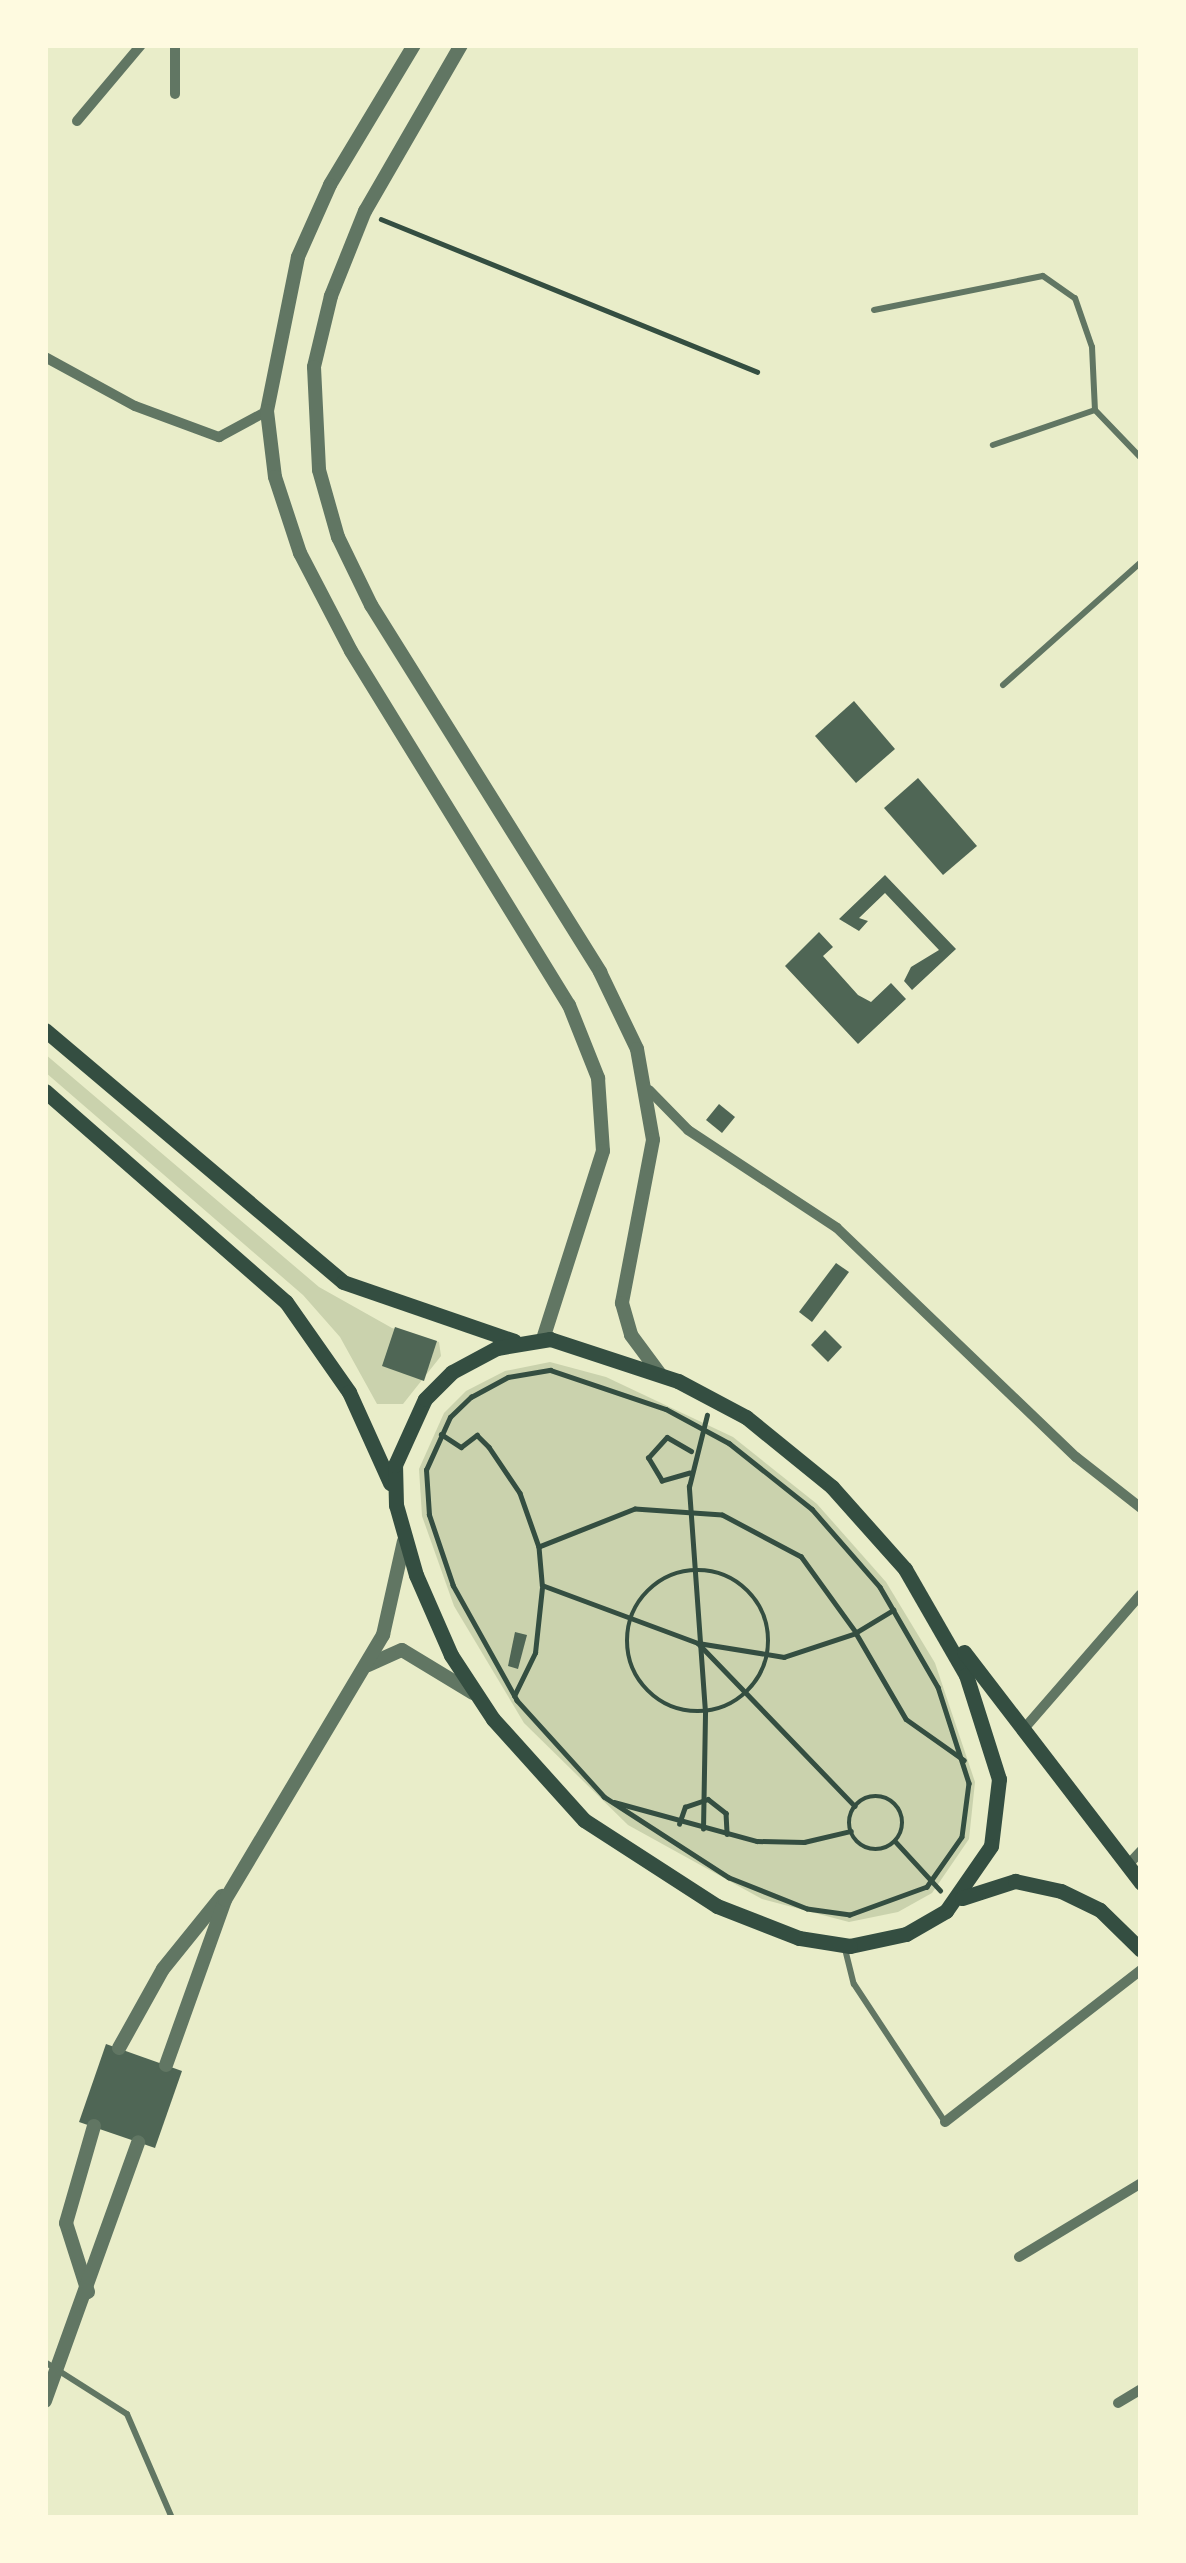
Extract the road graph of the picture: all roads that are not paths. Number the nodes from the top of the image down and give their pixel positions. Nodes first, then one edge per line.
1 (141, 45) edge
2 (175, 45) edge
3 (414, 45) edge
4 (460, 45) edge
5 (175, 94) dead end
6 (76, 121) dead end
7 (874, 310) dead end
8 (45, 357) edge
9 (1095, 410) junction
10 (267, 411) junction
11 (993, 445) dead end
12 (1141, 458) edge
13 (1141, 562) edge
14 (1003, 685) dead end
15 (45, 1030) edge
16 (649, 1090) junction
17 (45, 1091) edge
18 (543, 1340) junction
19 (517, 1342) junction
20 (660, 1374) junction
21 (396, 1505) junction
22 (1141, 1508) edge
23 (404, 1540) junction
24 (917, 1586) junction
25 (1141, 1594) edge
26 (368, 1666) junction
27 (476, 1695) junction
28 (1020, 1733) junction
29 (1141, 1851) edge
30 (1127, 1866) junction
31 (241, 1874) junction
32 (1141, 1883) edge
33 (956, 1902) junction
34 (845, 1946) junction
35 (1141, 1950) edge
36 (1141, 1970) edge
37 (119, 2048) dead end
38 (166, 2065) dead end
39 (945, 2122) joint
40 (94, 2126) dead end
41 (138, 2142) dead end
42 (1141, 2183) edge
43 (1019, 2257) dead end
44 (88, 2292) junction
45 (52, 2366) edge
46 (1141, 2389) edge
47 (45, 2401) edge
48 (1118, 2403) dead end
49 (172, 2518) edge

1 - 6 street
2 - 5 street
3 - 10 street
4 - 16 street
7 - 9 lane
8 - 10 street
9 - 11 lane
9 - 12 lane
10 - 18 street
13 - 14 lane
15 - 19 main road
16 - 20 street
16 - 22 street
17 - 21 main road
18 - 19 main road
18 - 20 main road
19 - 21 main road
20 - 24 main road
21 - 23 main road
23 - 26 street
23 - 27 main road
24 - 28 main road
24 - 33 main road
25 - 28 street
26 - 27 street
26 - 31 street
27 - 34 main road
28 - 30 main road
29 - 30 street
30 - 32 main road
31 - 37 street
31 - 38 street
33 - 34 main road
33 - 35 main road
34 - 39 lane
36 - 39 street
40 - 44 street
41 - 44 street
42 - 43 street
44 - 45 street
45 - 47 street
45 - 49 lane
46 - 48 street

